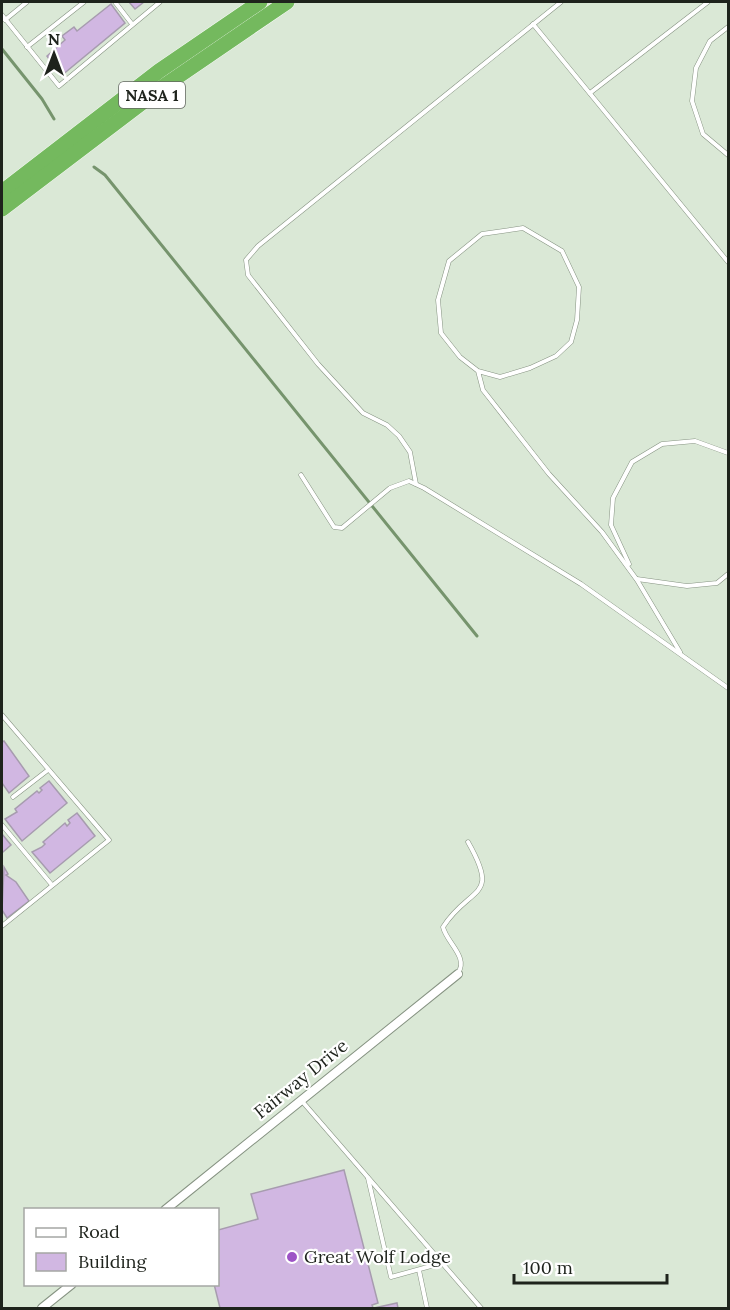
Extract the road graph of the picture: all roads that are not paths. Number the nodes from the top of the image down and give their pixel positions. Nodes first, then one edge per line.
1 (27, 2) edge
2 (84, 2) edge
3 (115, 2) edge
4 (160, 2) edge
5 (260, 2) edge
6 (287, 2) edge
7 (561, 2) edge
8 (708, 2) edge
9 (2, 15) edge
10 (5, 20) junction
11 (132, 24) junction
12 (533, 24) junction
13 (729, 27) edge
14 (27, 47) junction
15 (590, 93) junction
16 (61, 145) junction
17 (729, 155) edge
18 (2, 186) edge
19 (2, 192) edge
20 (2, 210) edge
21 (729, 262) edge
22 (478, 371) junction
23 (729, 453) edge
24 (301, 475) dead end
25 (416, 484) junction
26 (729, 574) edge
27 (637, 580) junction
28 (680, 652) junction
29 (729, 688) edge
30 (2, 715) edge
31 (48, 770) junction
32 (14, 797) dead end
33 (2, 825) edge
34 (468, 842) dead end
35 (52, 885) junction
36 (2, 926) edge
37 (458, 974) joint
38 (301, 1100) junction
39 (368, 1178) junction
40 (166, 1208) edge
41 (442, 1263) junction
42 (419, 1269) junction
43 (70, 1286) edge
44 (42, 1308) edge
45 (427, 1308) edge
46 (481, 1308) edge

1 - 10 lane
2 - 14 lane
3 - 11 lane
4 - 11 lane
5 - 16 highway, NASA 1
6 - 20 highway, NASA 1
7 - 12 lane
8 - 15 lane
9 - 10 lane
10 - 14 lane
11 - 14 lane
12 - 15 lane
12 - 25 lane
13 - 17 lane
15 - 21 lane
16 - 18 highway
16 - 19 highway, NASA 1
22 - 22 lane
22 - 27 lane
23 - 27 lane
24 - 25 lane
25 - 28 lane
26 - 27 lane
27 - 28 lane
28 - 29 lane
30 - 31 lane
31 - 32 lane
31 - 35 lane
33 - 35 lane
34 - 37 lane
35 - 36 lane
37 - 38 street, Fairway Drive
38 - 39 lane
38 - 40 street, Fairway Drive
39 - 41 lane
39 - 42 lane
41 - 42 lane
41 - 46 lane
42 - 45 lane
43 - 44 street

